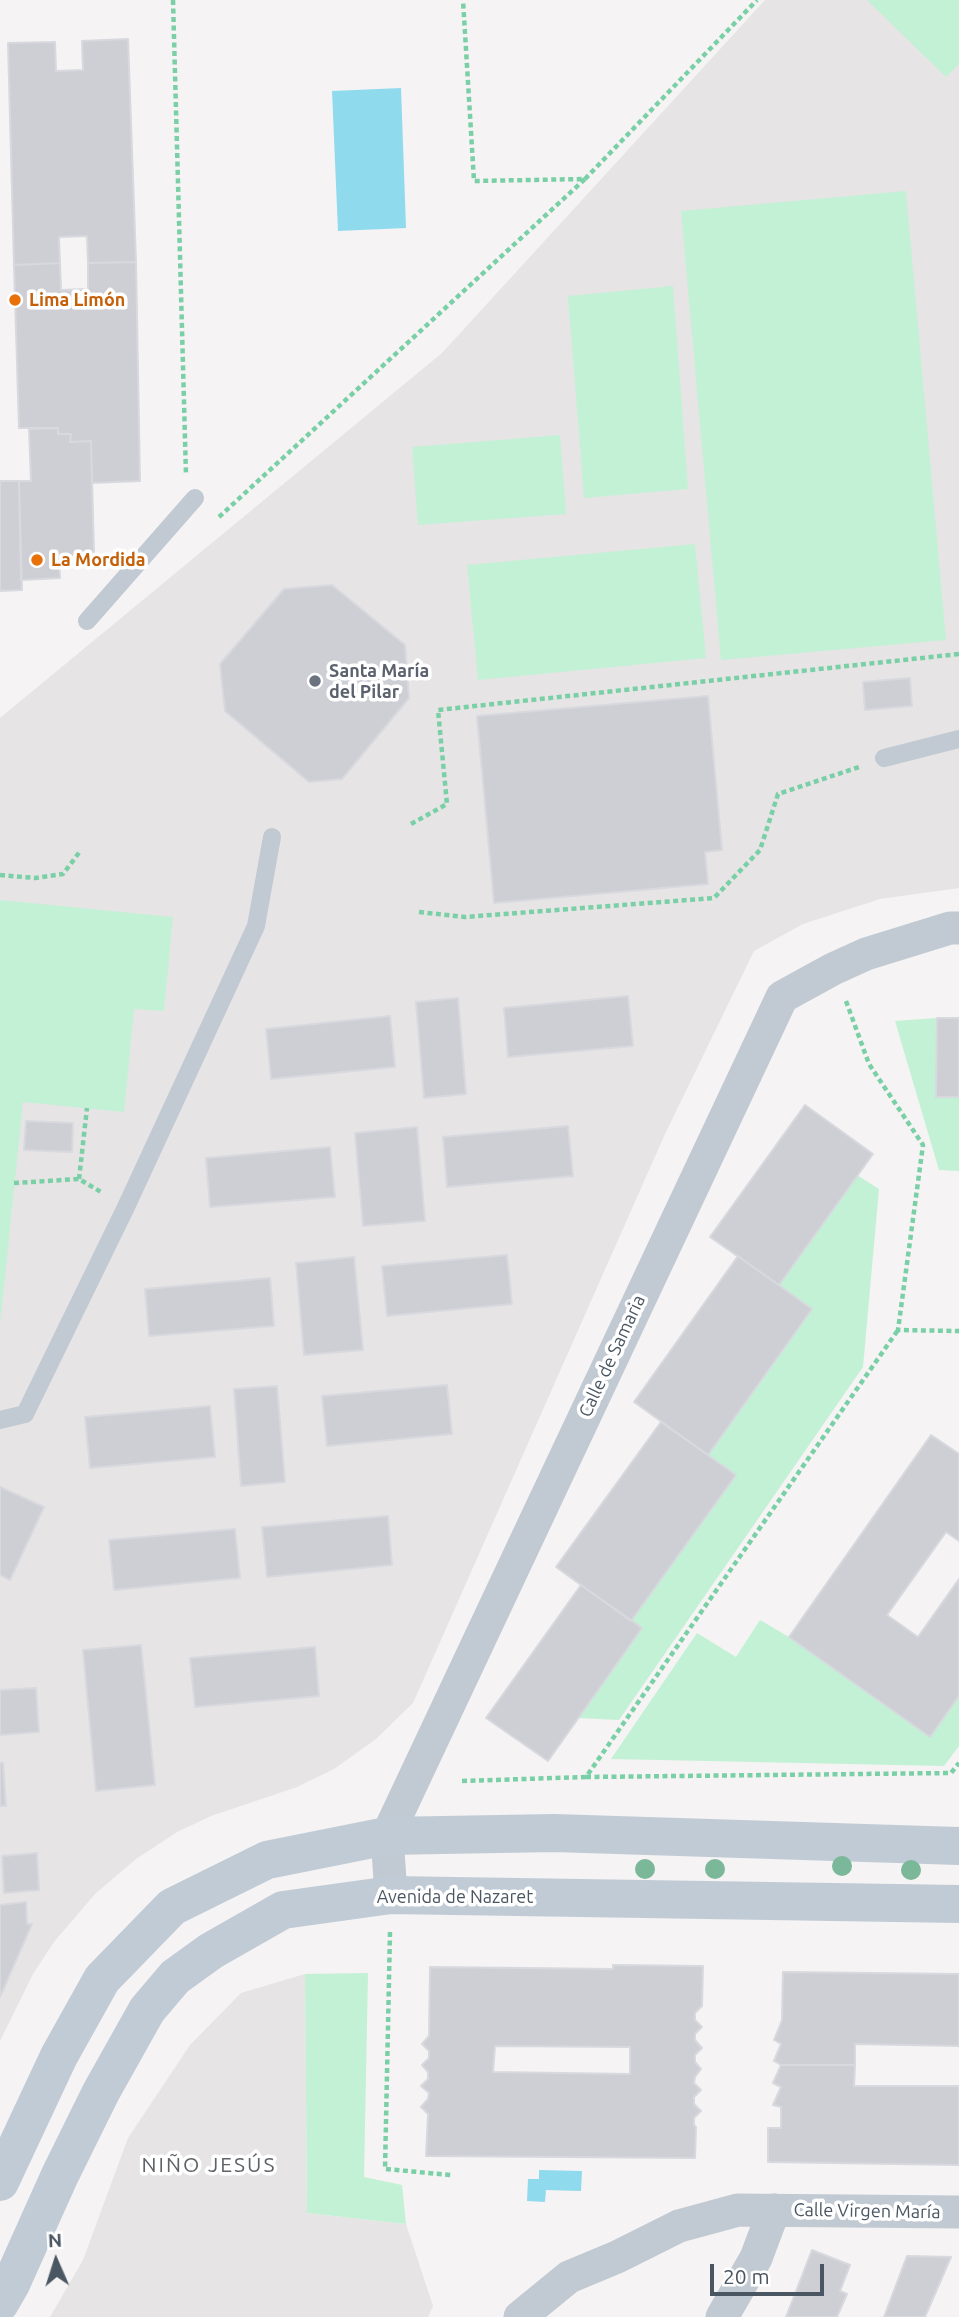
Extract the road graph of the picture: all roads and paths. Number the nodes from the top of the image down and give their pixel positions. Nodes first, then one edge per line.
1 (173, 0) edge
2 (463, 0) edge
3 (757, 0) edge
4 (585, 179) junction
5 (195, 498) joint
6 (218, 518) dead end
7 (87, 621) dead end
8 (959, 654) edge
9 (959, 739) edge
10 (884, 758) joint
11 (411, 824) dead end
12 (272, 837) dead end
13 (81, 850) dead end
14 (0, 875) edge
15 (419, 912) dead end
16 (959, 928) edge
17 (834, 969) junction
18 (87, 1108) dead end
19 (79, 1180) junction
20 (14, 1183) dead end
21 (90, 1185) dead end
22 (898, 1330) junction
23 (959, 1331) edge
24 (0, 1407) edge
25 (24, 1414) junction
26 (0, 1420) edge
27 (959, 1763) edge
28 (586, 1777) junction
29 (462, 1781) dead end
30 (387, 1836) junction
31 (959, 1846) edge
32 (391, 1895) junction
33 (959, 1904) edge
34 (451, 2175) dead end
35 (0, 2182) edge
36 (774, 2210) junction
37 (959, 2212) edge
38 (0, 2303) edge
39 (520, 2317) edge
40 (722, 2317) edge

1 - 5 path
2 - 4 path
3 - 4 path
4 - 6 path
5 - 7 lane
8 - 11 path
9 - 10 lane
10 - 15 path
12 - 25 lane
13 - 14 path
16 - 17 street, Calle de Samaria
17 - 22 path
17 - 30 street, Calle de Samaria
18 - 19 path
19 - 20 path
19 - 21 path
22 - 23 path
22 - 28 path
24 - 25 lane
25 - 26 lane
27 - 28 path
28 - 29 path
30 - 31 main road
30 - 32 street, Calle de Samaria
30 - 35 main road
32 - 33 main road, Avenida de Nazaret
32 - 34 path
32 - 38 main road, Avenida de Nazaret
36 - 37 street, Calle Virgen María
36 - 39 street, Calle Virgen María
36 - 40 street

